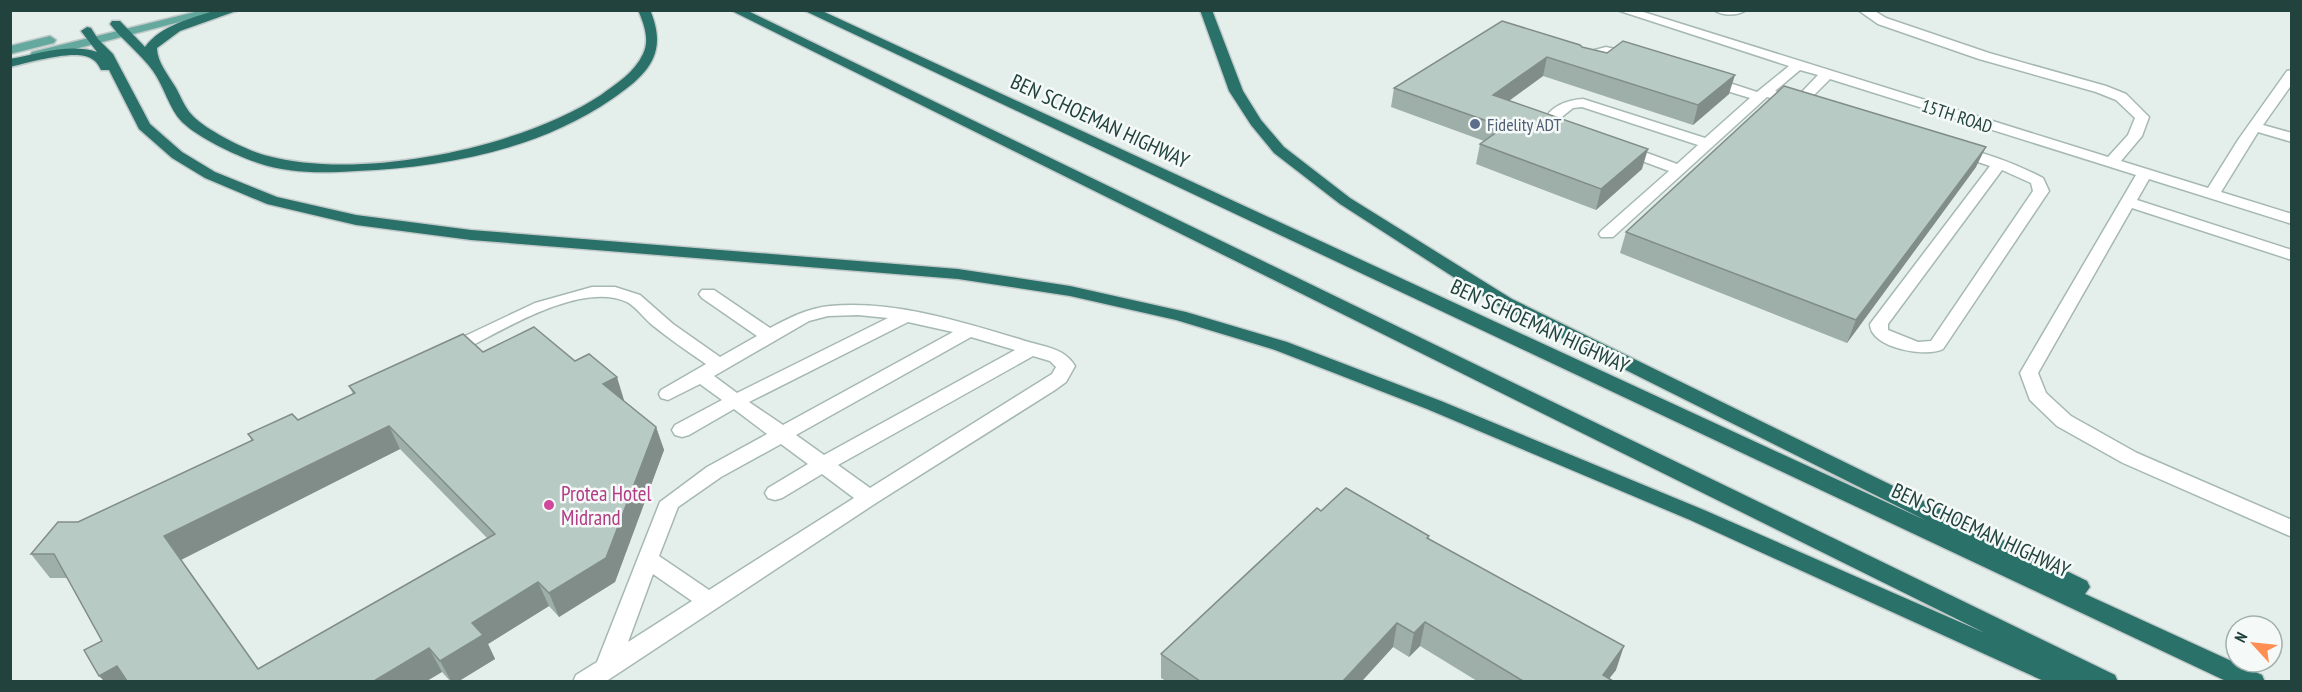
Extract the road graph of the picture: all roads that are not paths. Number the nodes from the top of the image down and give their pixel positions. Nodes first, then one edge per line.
1 (174, 10) edge
2 (220, 10) edge
3 (233, 10) edge
4 (644, 10) edge
5 (736, 10) edge
6 (809, 10) edge
7 (1206, 10) edge
8 (1623, 10) edge
9 (1720, 10) edge
10 (1740, 10) edge
11 (1864, 10) edge
12 (119, 29) junction
13 (90, 36) junction
14 (10, 50) edge
15 (1583, 61) edge
16 (10, 62) edge
17 (1647, 62) edge
18 (1798, 65) junction
19 (158, 68) junction
20 (1827, 74) junction
21 (2292, 74) edge
22 (1692, 76) edge
23 (119, 77) junction
24 (1762, 94) junction
25 (2255, 127) junction
26 (1576, 133) edge
27 (2292, 138) edge
28 (1607, 144) edge
29 (1709, 144) junction
30 (1944, 146) edge
31 (2000, 163) junction
32 (2110, 164) junction
33 (1680, 170) junction
34 (2144, 174) junction
35 (2212, 194) junction
36 (2128, 202) junction
37 (2292, 219) edge
38 (1607, 234) dead end
39 (2292, 255) edge
40 (708, 294) dead end
41 (906, 316) junction
42 (968, 331) junction
43 (770, 336) junction
44 (1031, 349) junction
45 (433, 358) edge
46 (718, 364) junction
47 (700, 375) junction
48 (668, 394) dead end
49 (735, 401) junction
50 (682, 430) dead end
51 (781, 434) junction
52 (824, 464) junction
53 (775, 493) dead end
54 (869, 498) junction
55 (2292, 530) edge
56 (647, 559) junction
57 (708, 601) junction
58 (607, 666) junction
59 (585, 681) edge
60 (2071, 681) edge
61 (2106, 681) edge
62 (2253, 681) edge
63 (2268, 681) edge

1 - 12 main road
2 - 12 main road
3 - 19 highway
4 - 19 highway
5 - 61 highway
6 - 62 highway, BEN SCHOEMAN HIGHWAY
7 - 63 highway
8 - 18 street, 15TH ROAD
9 - 10 street
11 - 32 street
12 - 13 main road
12 - 19 highway
13 - 14 main road
13 - 16 main road
13 - 23 highway
15 - 17 street
16 - 23 highway
18 - 20 street, 15TH ROAD
18 - 24 street
20 - 24 street
20 - 32 street, 15TH ROAD
21 - 25 street
22 - 24 street
23 - 60 highway
24 - 29 street
25 - 27 street
25 - 35 street
26 - 29 street
28 - 33 street
29 - 33 street
30 - 31 street
31 - 31 street
32 - 34 street, 15TH ROAD
33 - 38 street
34 - 35 street, 15TH ROAD
34 - 36 street
35 - 37 street, 15TH ROAD
36 - 39 street
36 - 55 street
40 - 43 street
41 - 42 street
41 - 43 street
41 - 49 street
42 - 44 street
42 - 51 street
43 - 46 street
44 - 52 street
44 - 54 street
45 - 46 street
46 - 47 street
47 - 48 street
47 - 49 street
49 - 50 street
49 - 51 street
51 - 52 street
51 - 56 street
52 - 53 street
52 - 54 street
54 - 57 street
56 - 57 street
56 - 58 street
57 - 58 street
58 - 59 street

